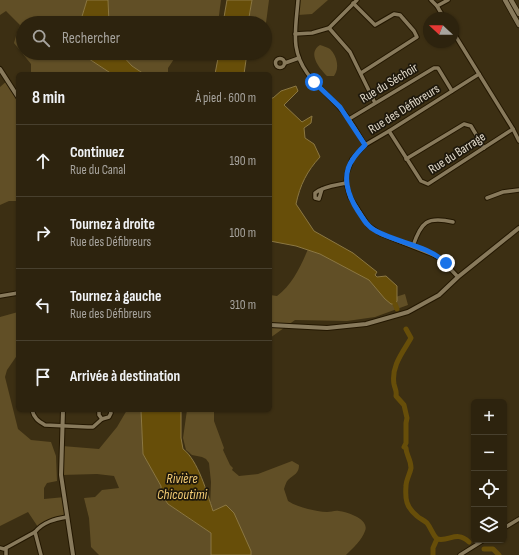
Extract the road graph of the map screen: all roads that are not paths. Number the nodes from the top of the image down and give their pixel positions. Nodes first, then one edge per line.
1 (298, 0) edge
2 (357, 0) edge
3 (431, 0) edge
4 (448, 0) edge
5 (505, 0) edge
6 (511, 0) edge
7 (353, 3) junction
8 (437, 6) junction
9 (440, 12) edge
10 (519, 14) edge
11 (519, 25) edge
12 (329, 28) junction
13 (295, 34) junction
14 (459, 42) edge
15 (299, 58) junction
16 (285, 63) dead end
17 (0, 69) edge
18 (361, 73) junction
19 (479, 74) junction
20 (452, 91) junction
21 (16, 93) edge
22 (375, 103) junction
23 (349, 119) junction
24 (513, 129) junction
25 (389, 131) junction
26 (519, 141) edge
27 (365, 145) junction
28 (484, 148) junction
29 (406, 159) junction
30 (346, 182) junction
31 (322, 189) dead end
32 (519, 190) edge
33 (487, 198) dead end
34 (454, 222) dead end
35 (519, 228) edge
36 (413, 246) junction
37 (458, 277) junction
38 (16, 293) edge
39 (0, 296) edge
40 (272, 325) edge
41 (33, 412) edge
42 (63, 412) edge
43 (99, 412) edge
44 (111, 412) edge
45 (102, 419) junction
46 (62, 426) junction
47 (67, 517) junction
48 (519, 518) edge
49 (507, 526) edge
50 (35, 532) junction
51 (479, 543) edge
52 (0, 548) edge
53 (6, 548) junction
54 (6, 555) edge
55 (41, 555) edge
56 (73, 555) edge
57 (460, 555) edge

1 - 13 street
2 - 7 street
3 - 8 street
4 - 8 street
5 - 11 main road
6 - 10 main road
7 - 12 street
7 - 18 street
8 - 9 street
12 - 13 street
12 - 18 street
13 - 15 street
14 - 19 street
15 - 16 street
15 - 23 street
17 - 21 street
18 - 22 street
19 - 20 street, Rue des Défibreurs
19 - 24 street
20 - 22 street, Rue du Séchoir
20 - 25 street, Rue des Défibreurs
22 - 23 street, Rue du Séchoir
23 - 27 street
24 - 26 street
24 - 28 street, Rue du Barrage
25 - 27 street, Rue des Défibreurs
25 - 29 street, Rue du Barrage
27 - 30 street, Rue des Défibreurs
28 - 29 street
28 - 29 street, Rue du Barrage
30 - 31 street
30 - 36 street
32 - 33 street
34 - 36 street
35 - 37 street
36 - 37 street
37 - 40 street
38 - 39 street
41 - 46 street
42 - 46 street
43 - 45 street
44 - 45 street
45 - 46 street
46 - 47 street
47 - 50 street
47 - 56 street
48 - 49 street
50 - 53 street
50 - 55 street
51 - 57 street
52 - 53 street
53 - 54 street

